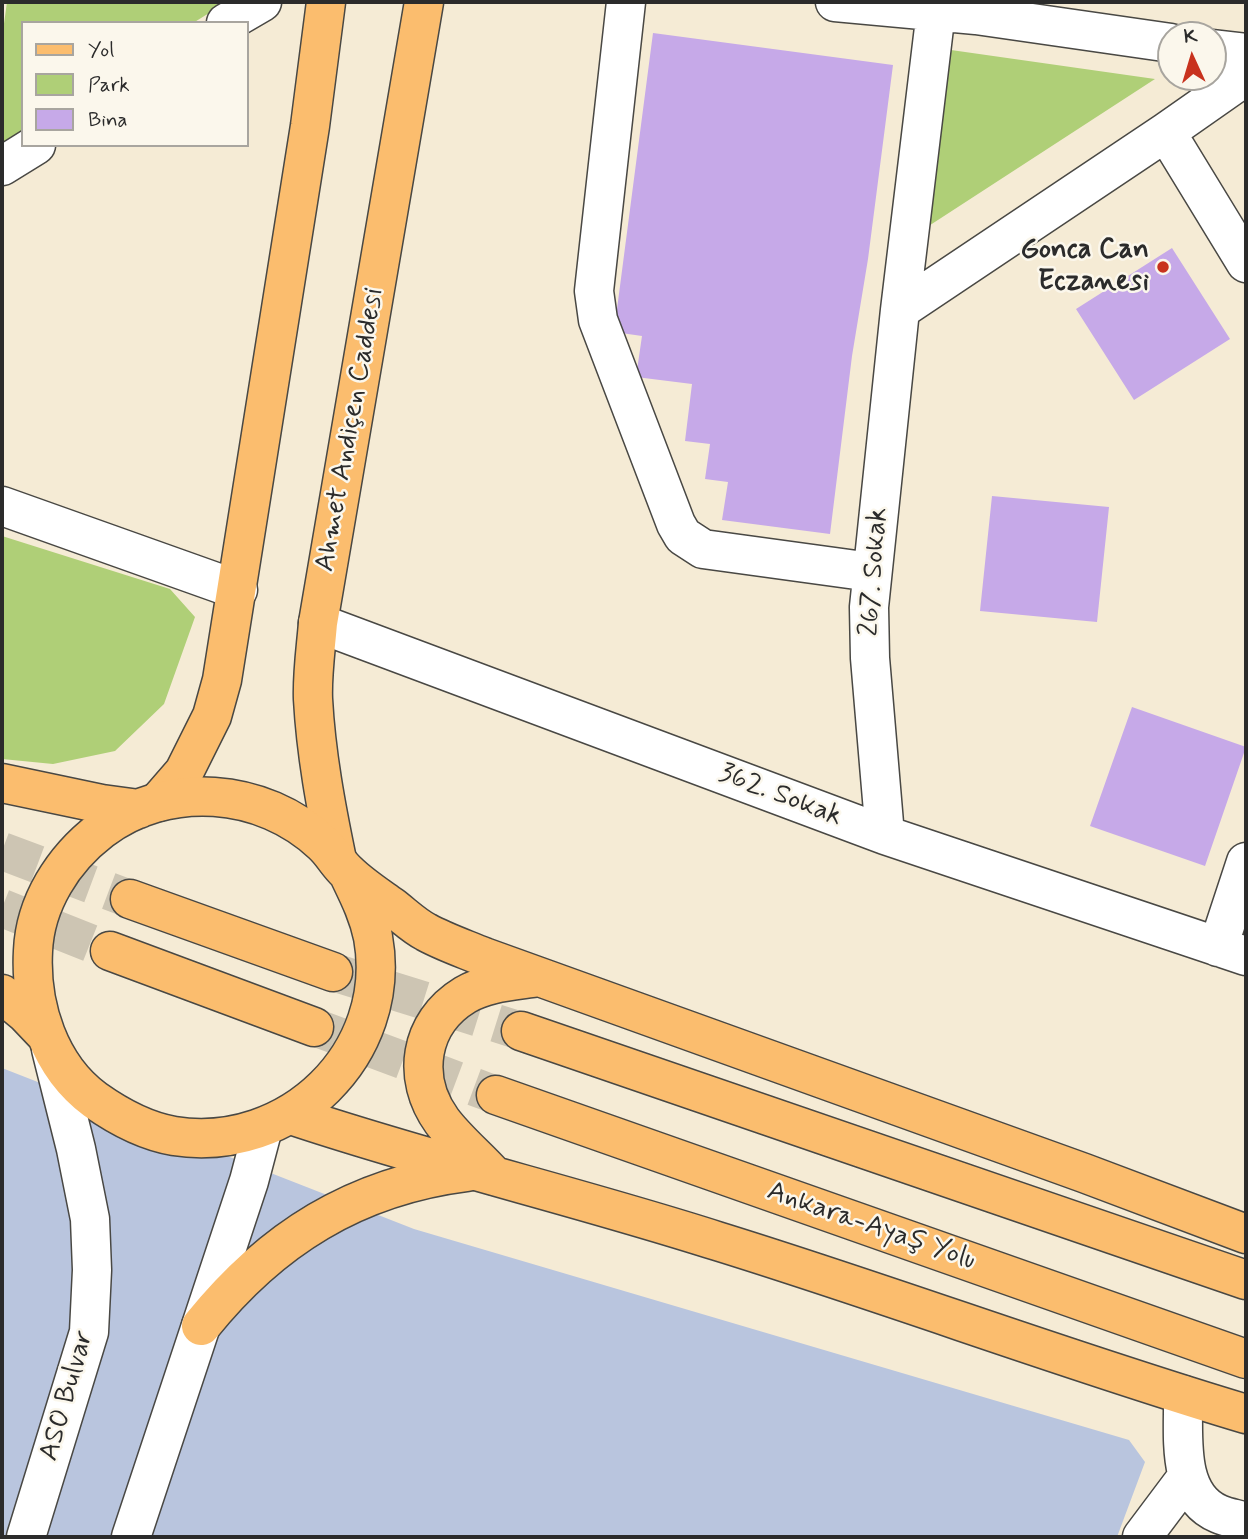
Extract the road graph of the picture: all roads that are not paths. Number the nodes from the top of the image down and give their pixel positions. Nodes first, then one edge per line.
1 (261, 2) edge
2 (327, 2) edge
3 (424, 2) edge
4 (626, 2) edge
5 (835, 2) edge
6 (978, 8) edge
7 (936, 11) junction
8 (229, 21) edge
9 (1157, 40) edge
10 (1227, 51) edge
11 (1246, 54) edge
12 (1246, 76) edge
13 (1166, 132) junction
14 (33, 147) edge
15 (2, 166) edge
16 (1246, 263) edge
17 (900, 310) junction
18 (2, 506) edge
19 (871, 572) junction
20 (238, 590) junction
21 (318, 623) junction
22 (2, 783) edge
23 (148, 806) junction
24 (885, 835) junction
25 (1246, 862) edge
26 (342, 867) junction
27 (130, 899) tunnel mouth
28 (110, 951) tunnel mouth
29 (1232, 952) edge
30 (333, 972) tunnel mouth
31 (541, 977) junction
32 (2, 994) edge
33 (314, 1027) tunnel mouth
34 (521, 1031) tunnel mouth
35 (49, 1042) junction
36 (496, 1095) tunnel mouth
37 (277, 1121) junction
38 (484, 1174) junction
39 (1246, 1234) edge
40 (1246, 1280) edge
41 (201, 1326) junction
42 (1246, 1359) edge
43 (1183, 1395) junction
44 (1246, 1414) edge
45 (1187, 1477) junction
46 (1246, 1522) edge
47 (26, 1537) edge
48 (131, 1537) edge
49 (1142, 1537) edge

1 - 8 street
2 - 20 main road
3 - 21 main road, Ahmet Andiçen Caddesi
4 - 19 street
5 - 7 street
6 - 7 street
6 - 9 street
7 - 17 street, 267. Sokak
10 - 11 street
12 - 13 street
13 - 16 street
13 - 17 street
14 - 15 street
17 - 19 street, 267. Sokak
18 - 20 street
19 - 24 street, 267. Sokak
20 - 23 main road
21 - 24 street, 362. Sokak
21 - 26 main road, Ahmet Andiçen Caddesi
22 - 23 main road
23 - 26 main road
23 - 35 main road
24 - 29 street, 362. Sokak
25 - 29 street
26 - 31 main road
26 - 37 main road
27 - 30 main road
28 - 33 main road
31 - 38 main road
31 - 39 main road
32 - 35 main road
34 - 40 main road
35 - 37 main road
35 - 47 street, ASO Bulvar
36 - 42 main road, Ankara-Ayaş Yolu
37 - 38 main road
37 - 41 street
38 - 41 main road
38 - 43 main road
41 - 48 street
43 - 44 main road
43 - 45 street
45 - 46 street
45 - 49 street

